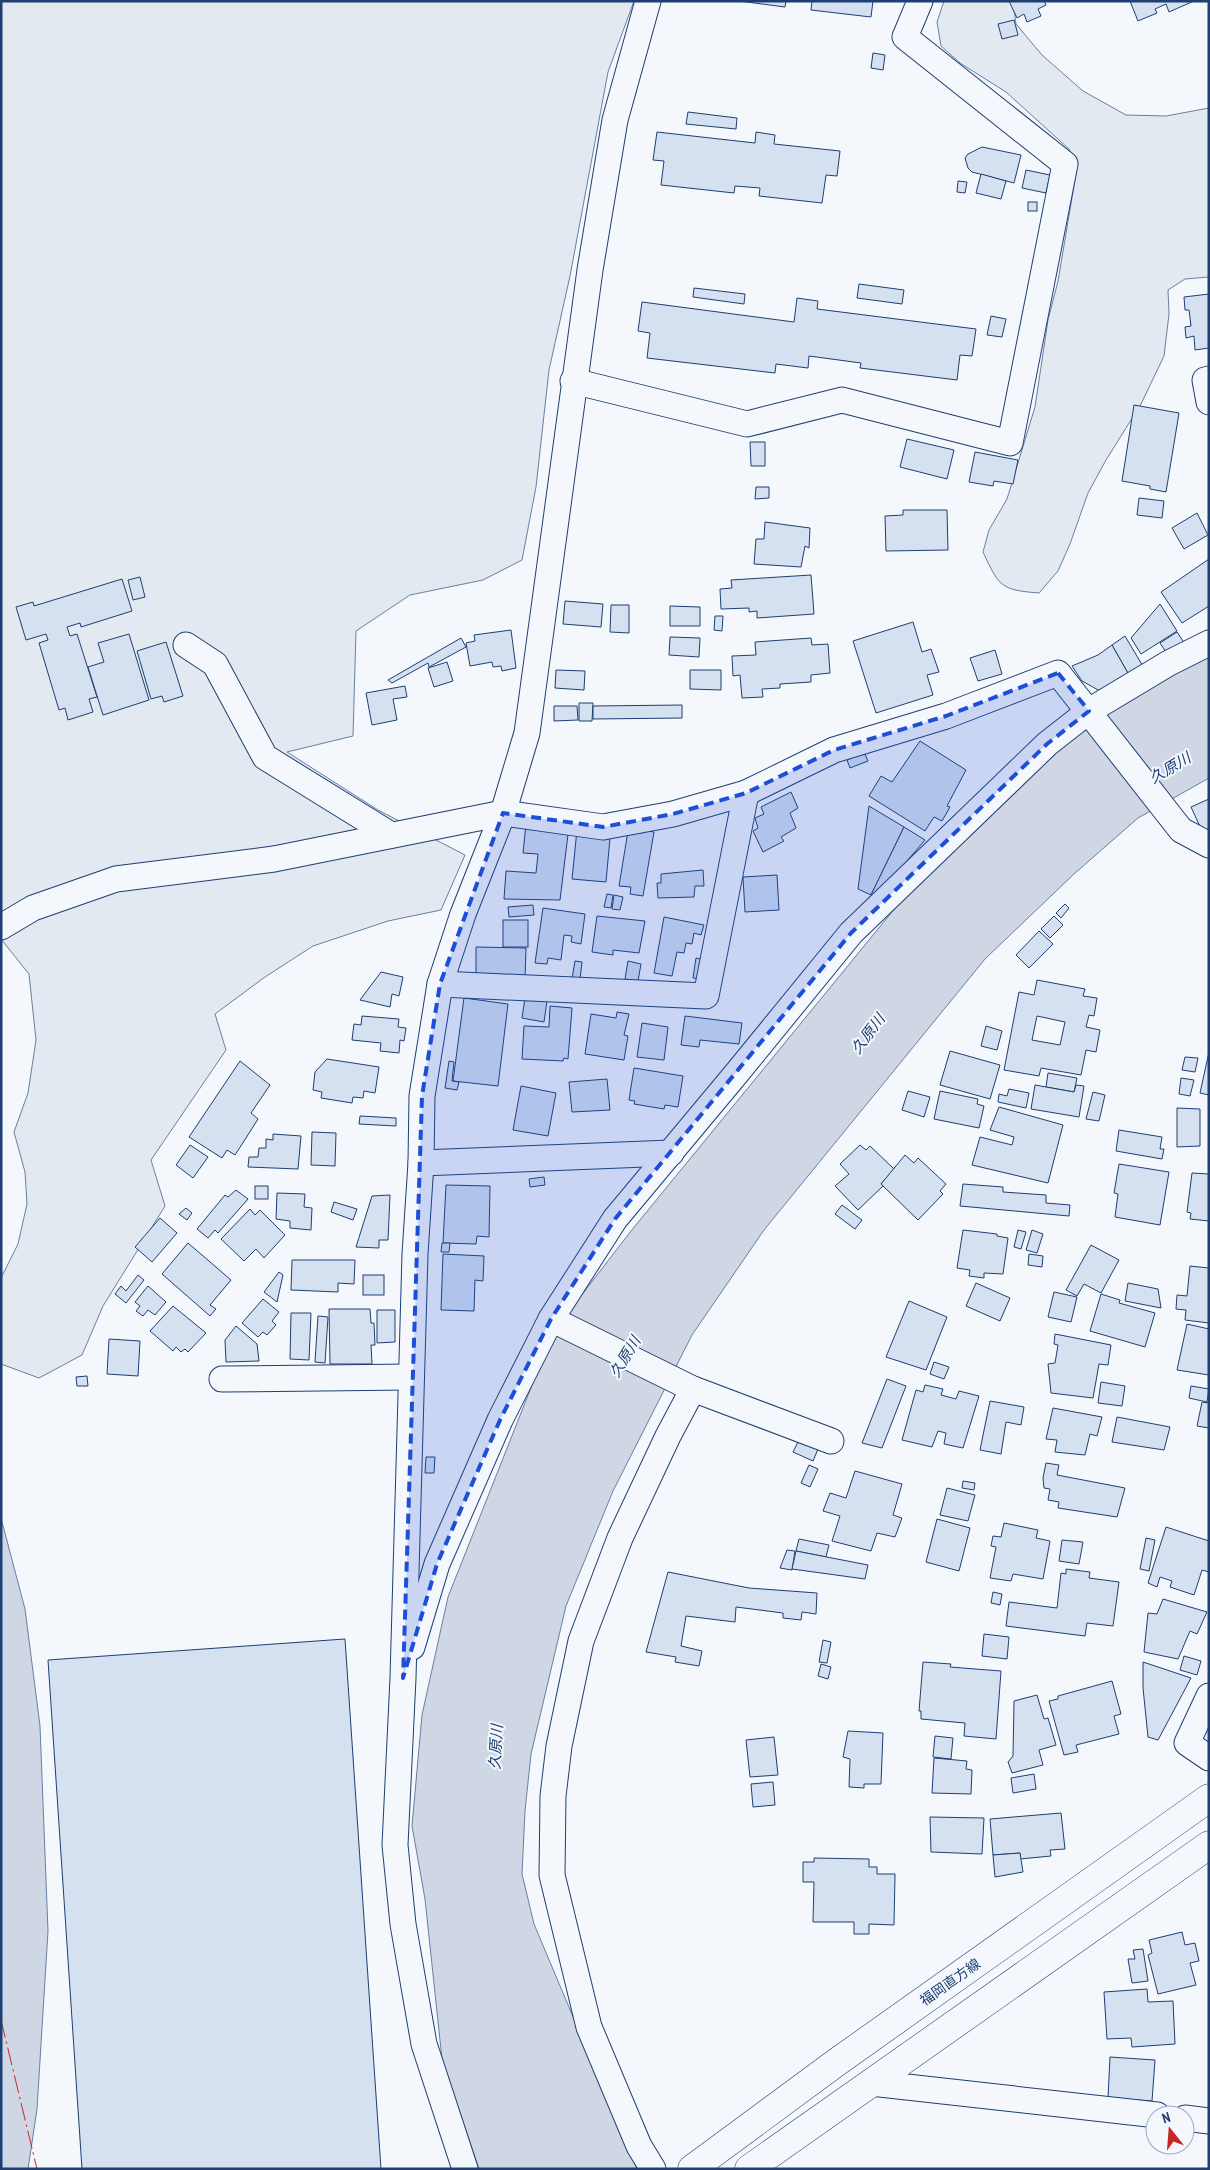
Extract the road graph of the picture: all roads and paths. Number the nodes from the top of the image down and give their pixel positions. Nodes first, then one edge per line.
1 (648, 1) edge
2 (920, 1) edge
3 (1209, 379) edge
4 (573, 381) junction
5 (1209, 402) edge
6 (1209, 643) edge
7 (186, 645) dead end
8 (1089, 711) junction
9 (746, 793) junction
10 (503, 813) junction
11 (391, 835) junction
12 (1209, 845) edge
13 (1, 927) edge
14 (440, 984) junction
15 (671, 1153) junction
16 (421, 1163) junction
17 (551, 1319) junction
18 (411, 1377) junction
19 (222, 1379) dead end
20 (693, 1389) junction
21 (831, 1441) dead end
22 (403, 1678) junction
23 (1209, 1696) edge
24 (1209, 1758) edge
25 (1209, 1798) edge
26 (1209, 1846) edge
27 (871, 2083) junction
28 (1145, 2114) edge
29 (1195, 2119) edge
30 (1209, 2121) edge
31 (465, 2169) edge
32 (652, 2169) edge
33 (692, 2169) edge
34 (749, 2169) edge

1 - 4 street
2 - 4 street
3 - 5 street
4 - 10 street
6 - 8 street
7 - 11 street
8 - 9 street
8 - 12 street
8 - 15 street
9 - 10 street
9 - 14 street
10 - 11 street
10 - 14 street
11 - 13 street
14 - 16 street
15 - 16 street
15 - 17 street
16 - 18 street
17 - 20 street
17 - 22 street
18 - 19 street
18 - 22 street
20 - 21 street
20 - 32 street
22 - 31 street
23 - 24 street
25 - 33 main road, 福岡直方線
26 - 27 main road
27 - 28 street
27 - 34 main road
29 - 30 street

